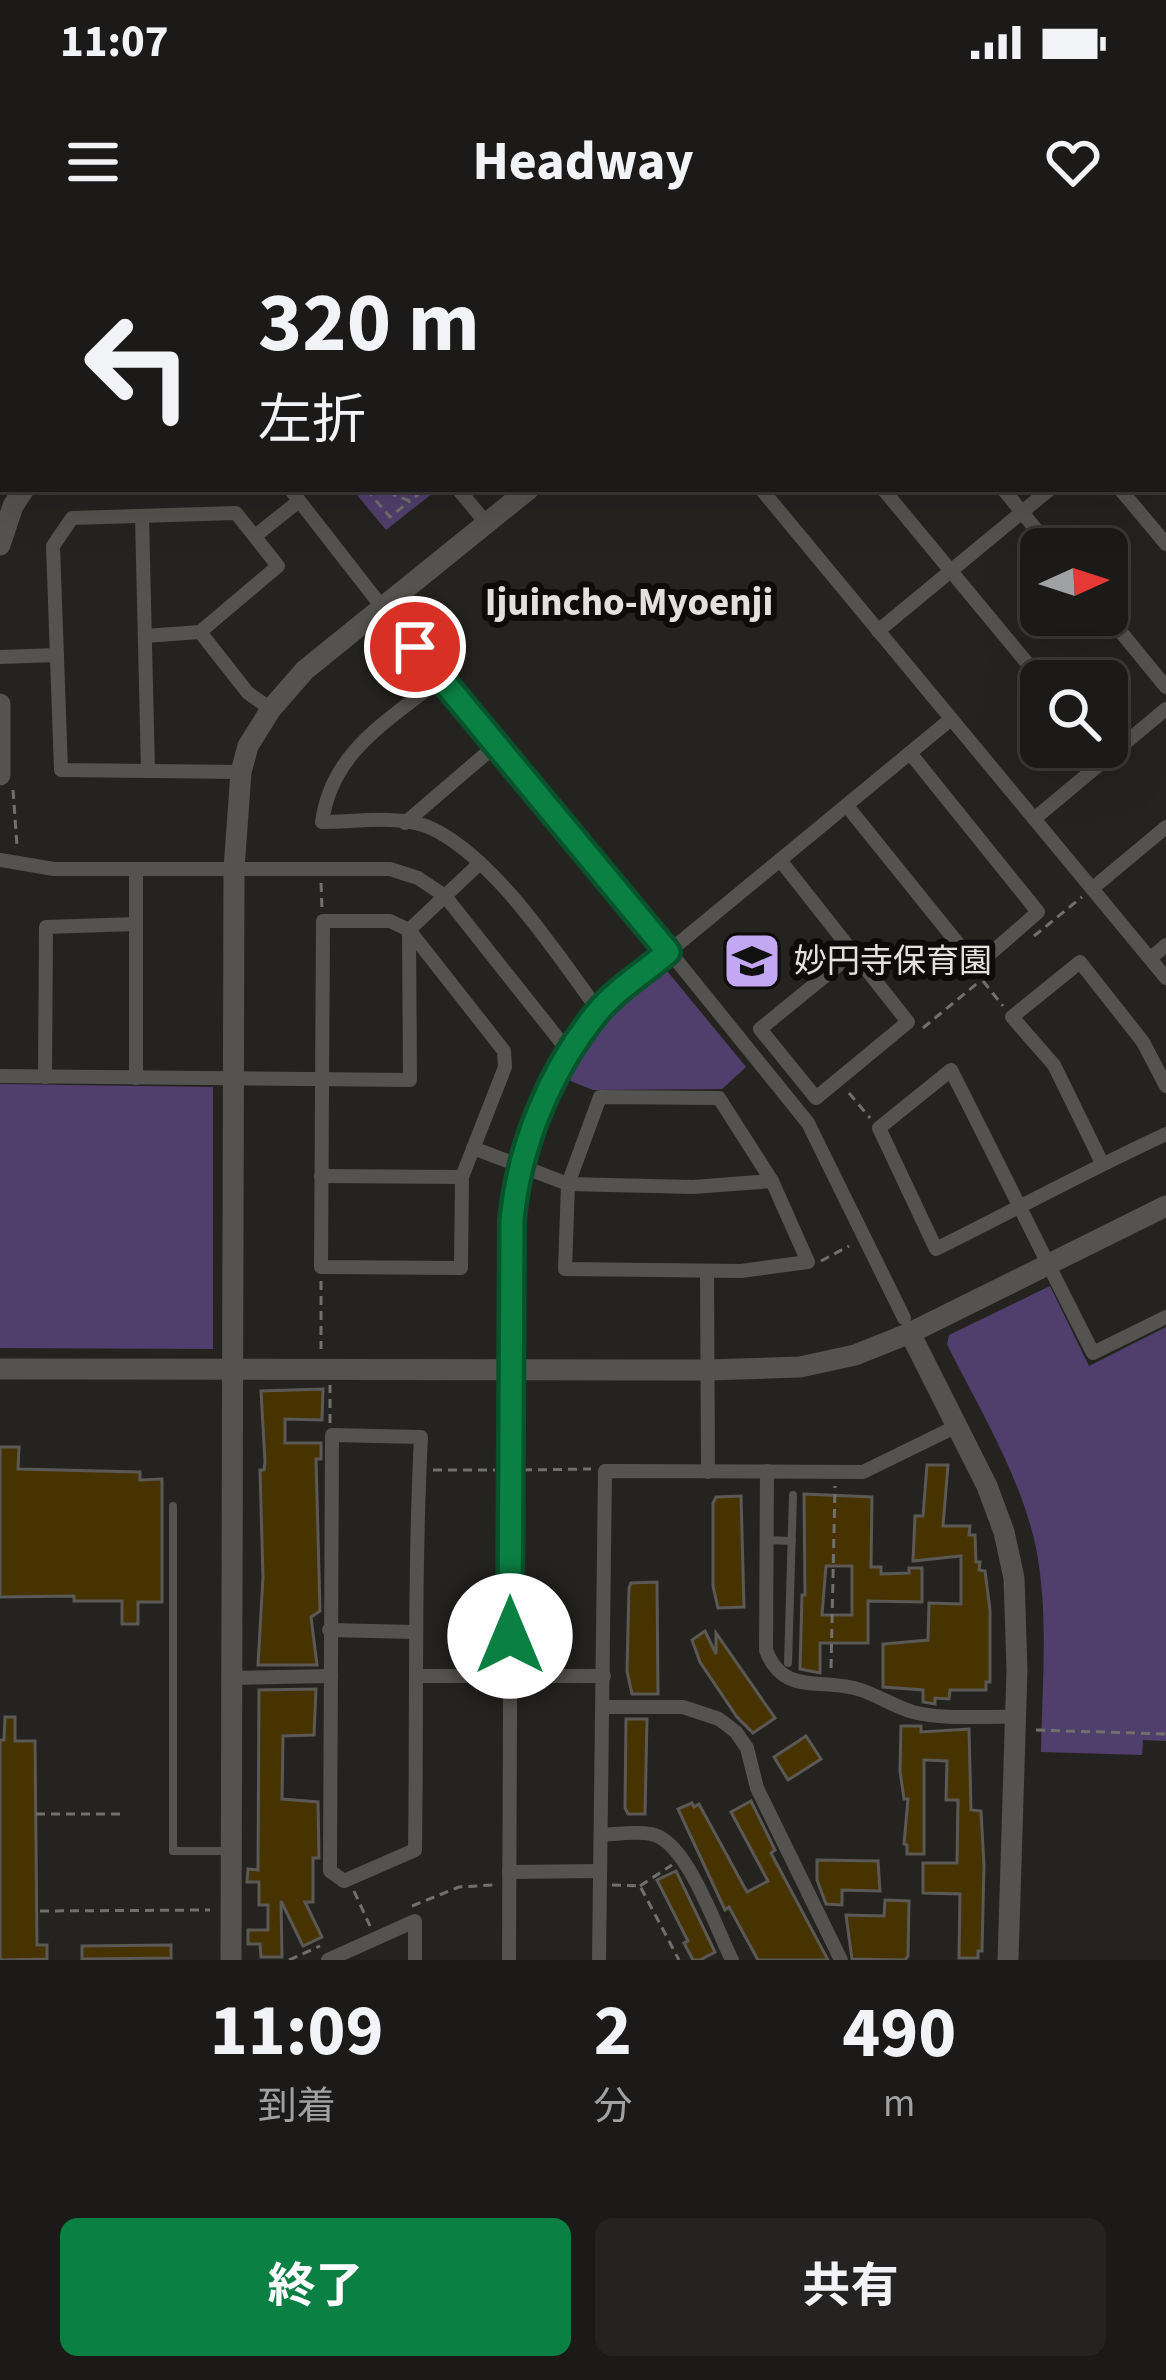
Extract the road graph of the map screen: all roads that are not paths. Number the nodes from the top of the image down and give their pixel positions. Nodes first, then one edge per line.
1 (22, 492) edge
2 (460, 492) edge
3 (525, 492) edge
4 (763, 492) edge
5 (885, 492) edge
6 (1005, 492) edge
7 (1046, 492) edge
8 (1123, 492) edge
9 (295, 495) edge
10 (1022, 512) junction
11 (142, 517) junction
12 (487, 524) junction
13 (1035, 528) edge
14 (255, 536) junction
15 (1166, 544) edge
16 (0, 545) edge
17 (950, 571) junction
18 (386, 608) junction
19 (878, 631) junction
20 (200, 632) junction
21 (145, 635) junction
22 (1124, 636) edge
23 (57, 655) junction
24 (0, 657) edge
25 (1024, 660) edge
26 (441, 678) junction
27 (1166, 687) edge
28 (0, 704) edge
29 (1166, 709) edge
30 (271, 710) junction
31 (951, 719) junction
32 (1128, 735) edge
33 (496, 745) junction
34 (910, 753) junction
35 (1086, 768) edge
36 (148, 771) junction
37 (241, 772) junction
38 (6, 778) edge
39 (847, 806) junction
40 (1034, 819) junction
41 (405, 823) junction
42 (1166, 827) edge
43 (0, 860) edge
44 (780, 860) junction
45 (480, 863) junction
46 (238, 869) junction
47 (136, 870) junction
48 (1093, 888) junction
49 (445, 896) junction
50 (136, 924) junction
51 (409, 930) junction
52 (1166, 945) edge
53 (668, 952) junction
54 (852, 954) junction
55 (1152, 957) junction
56 (1166, 978) edge
57 (598, 1010) junction
58 (568, 1051) junction
59 (0, 1076) edge
60 (45, 1077) junction
61 (136, 1078) junction
62 (233, 1080) junction
63 (321, 1080) junction
64 (1166, 1085) edge
65 (1166, 1134) edge
66 (473, 1148) junction
67 (1102, 1163) junction
68 (519, 1168) junction
69 (321, 1176) junction
70 (462, 1177) junction
71 (772, 1181) junction
72 (568, 1184) junction
73 (1166, 1206) edge
74 (1020, 1207) junction
75 (1048, 1265) junction
76 (707, 1271) junction
77 (1166, 1317) edge
78 (907, 1326) junction
79 (0, 1369) edge
80 (232, 1370) junction
81 (511, 1370) junction
82 (707, 1370) junction
83 (958, 1426) junction
84 (708, 1472) junction
85 (767, 1472) junction
86 (793, 1495) dead end
87 (173, 1506) dead end
88 (766, 1540) junction
89 (792, 1541) junction
90 (329, 1630) junction
91 (414, 1631) junction
92 (766, 1650) junction
93 (789, 1650) junction
94 (788, 1663) dead end
95 (331, 1676) junction
96 (418, 1676) junction
97 (604, 1676) junction
98 (510, 1677) junction
99 (231, 1678) junction
100 (604, 1707) junction
101 (1025, 1723) junction
102 (603, 1834) junction
103 (231, 1851) junction
104 (599, 1871) junction
105 (509, 1878) junction
106 (231, 1960) edge
107 (328, 1960) edge
108 (415, 1960) edge
109 (509, 1960) edge
110 (599, 1960) edge
111 (732, 1960) edge
112 (841, 1960) edge
113 (1008, 1960) edge

1 - 16 street
2 - 12 street
3 - 12 street
4 - 19 street
5 - 17 street
6 - 10 street
7 - 10 street
8 - 15 street
9 - 14 street
9 - 18 street
10 - 13 street
10 - 17 street
11 - 14 street
11 - 21 street
11 - 23 street
12 - 18 street
14 - 20 street
17 - 19 street
17 - 25 street
18 - 26 street
18 - 30 street
19 - 31 street
20 - 21 street
20 - 30 street
21 - 36 street
22 - 27 street
23 - 24 street
23 - 36 street
26 - 33 street
26 - 41 street
28 - 38 street
29 - 32 street
30 - 37 street
31 - 34 street
31 - 40 street
33 - 41 street
33 - 53 street
34 - 39 street
34 - 39 street
35 - 40 street
36 - 37 street
37 - 46 street
39 - 44 street
40 - 48 street
41 - 45 street
42 - 48 street
43 - 47 street
44 - 53 street
44 - 54 street
45 - 49 street
45 - 57 street
46 - 47 street
46 - 49 street
46 - 62 street
47 - 50 street
48 - 55 street
49 - 51 street
49 - 58 street
50 - 60 street
50 - 61 street
51 - 63 street
51 - 63 street
51 - 66 street
52 - 55 street
53 - 57 street
53 - 78 street
54 - 54 street
55 - 56 street
57 - 58 street
58 - 68 street
59 - 60 street
60 - 61 street
61 - 62 street
62 - 63 street
62 - 80 street
63 - 69 street
64 - 67 street
65 - 67 street
66 - 68 street
66 - 70 street
67 - 74 street
68 - 72 street
68 - 81 street
69 - 70 street
69 - 70 street
71 - 72 street
71 - 72 street
71 - 76 street
72 - 76 street
73 - 75 street
74 - 74 street
74 - 75 street
75 - 77 street
75 - 78 street
76 - 82 street
78 - 82 street
78 - 83 street
79 - 80 street
80 - 81 street
80 - 99 street
81 - 82 street
81 - 98 street
82 - 84 street
83 - 85 street
83 - 101 street
84 - 85 street
84 - 97 street
85 - 88 street
86 - 89 lane
87 - 103 lane
88 - 89 lane
88 - 92 street
89 - 93 lane
90 - 91 street
90 - 91 street
90 - 95 street
91 - 96 street
92 - 93 lane
92 - 101 street
93 - 94 lane
95 - 96 street
95 - 99 street
96 - 98 street
97 - 98 street
97 - 100 street
98 - 105 street
99 - 103 street
100 - 102 street
100 - 112 street
101 - 113 street
102 - 104 street
102 - 111 street
103 - 106 street
104 - 105 street
104 - 110 street
105 - 109 street
107 - 108 street

